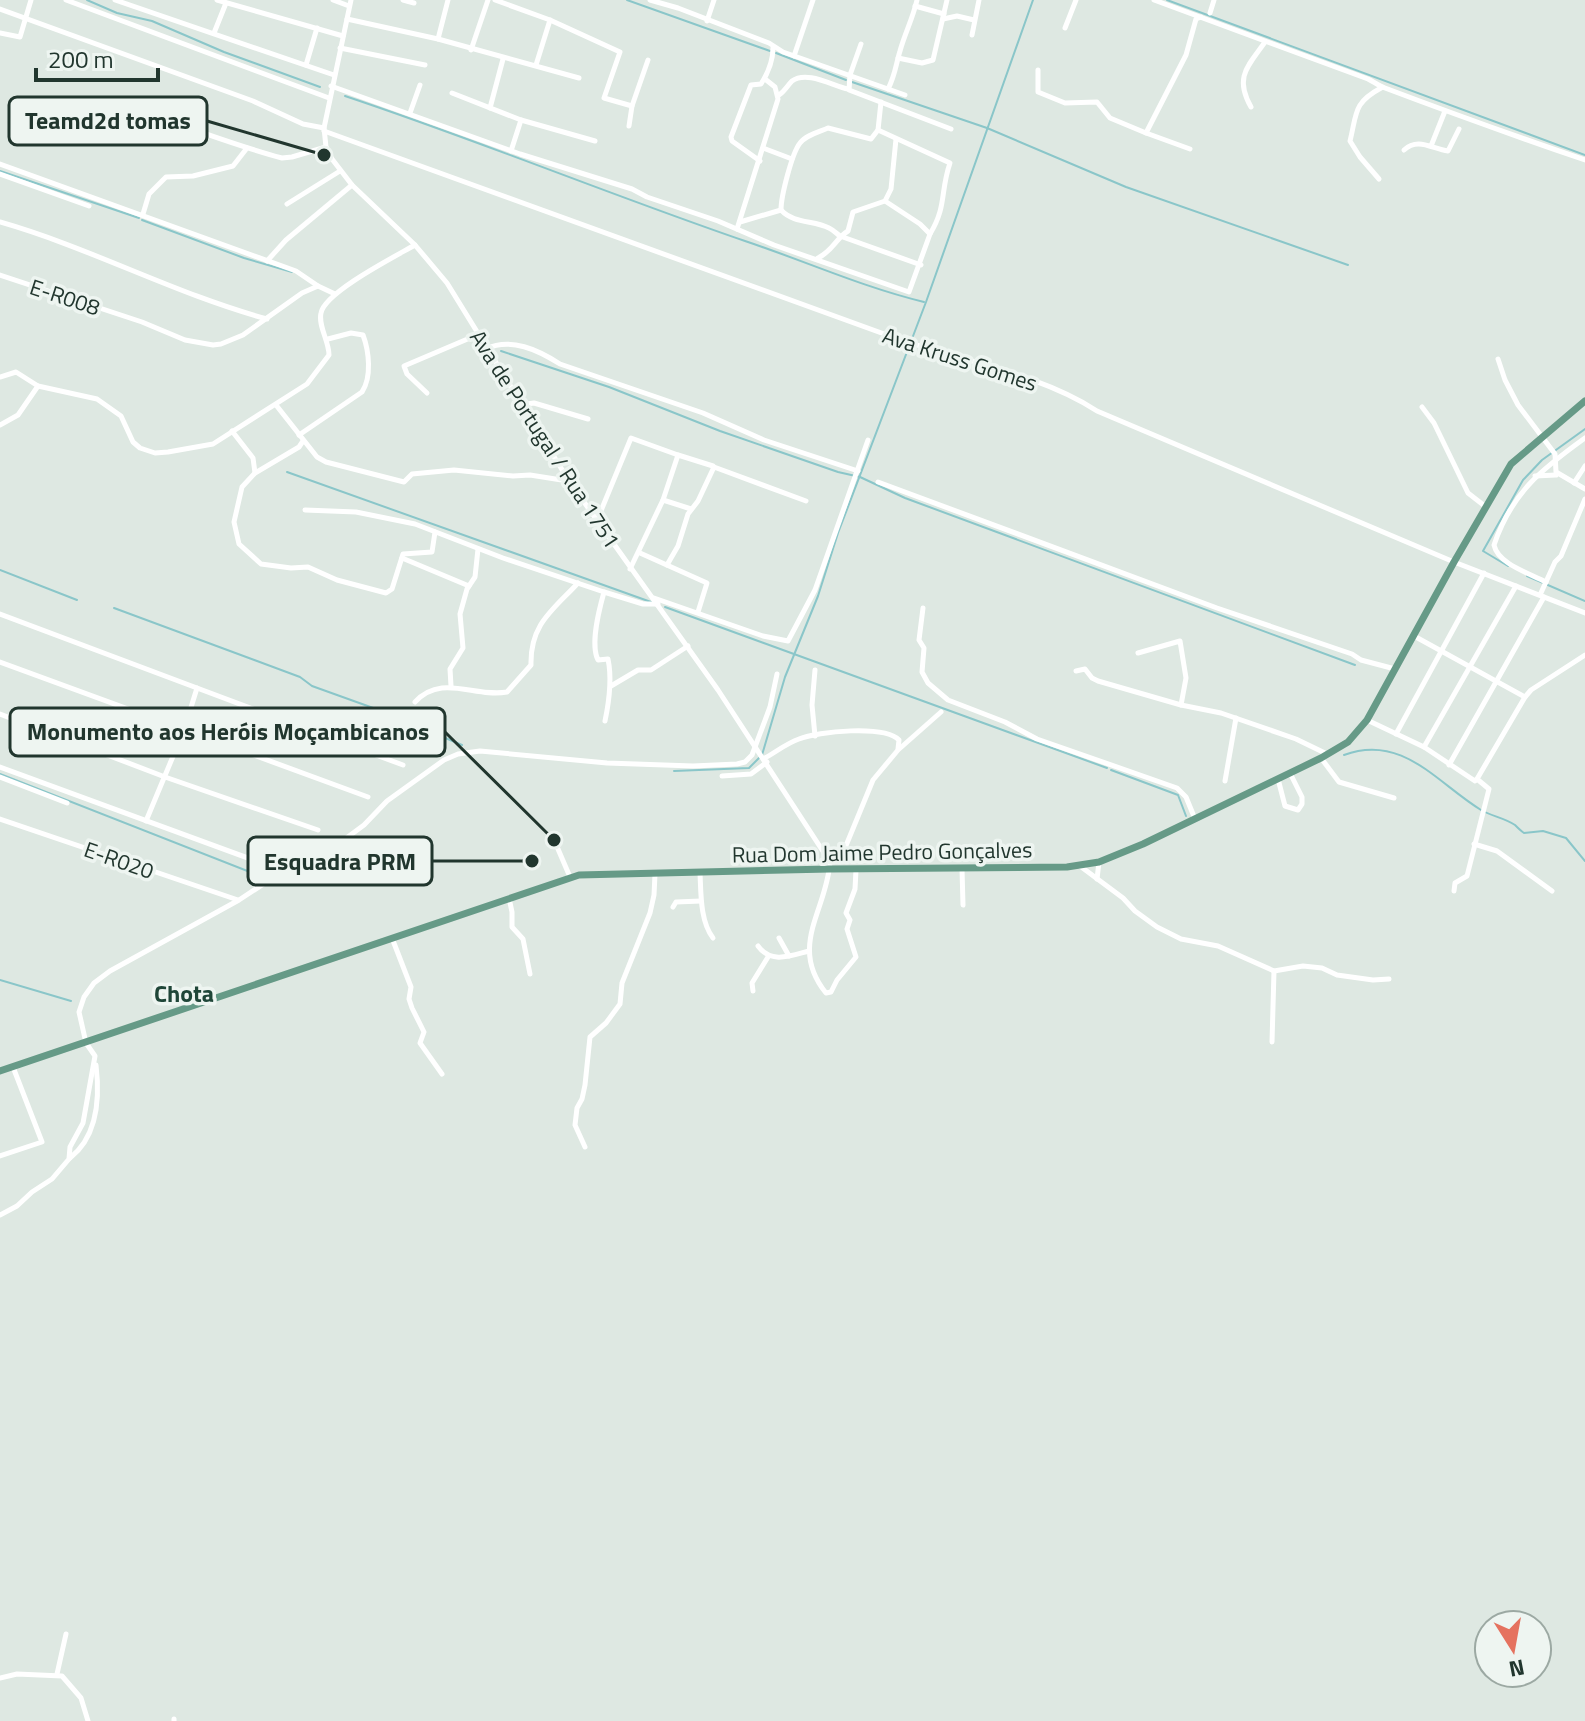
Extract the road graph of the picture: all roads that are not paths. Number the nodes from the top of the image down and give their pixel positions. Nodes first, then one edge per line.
1 (31, 0) edge
2 (66, 0) edge
3 (217, 0) edge
4 (333, 0) edge
5 (403, 0) edge
6 (448, 0) edge
7 (488, 0) edge
8 (495, 0) edge
9 (650, 0) edge
10 (680, 0) edge
11 (714, 0) edge
12 (813, 0) edge
13 (947, 0) edge
14 (979, 0) edge
15 (1076, 0) edge
16 (1154, 0) edge
17 (1214, 0) edge
18 (120, 1) edge
19 (226, 3) junction
20 (350, 3) edge
21 (414, 3) dead end
22 (916, 3) edge
23 (678, 8) junction
24 (0, 9) edge
25 (1210, 13) dead end
26 (943, 16) junction
27 (1201, 17) junction
28 (26, 18) junction
29 (347, 19) junction
30 (550, 20) junction
31 (974, 20) junction
32 (707, 21) junction
33 (317, 28) junction
34 (1065, 28) dead end
35 (0, 33) edge
36 (214, 33) junction
37 (972, 35) dead end
38 (343, 36) junction
39 (438, 39) junction
40 (1265, 42) junction
41 (861, 44) dead end
42 (340, 48) junction
43 (773, 48) junction
44 (471, 50) junction
45 (794, 56) junction
46 (898, 58) junction
47 (503, 59) junction
48 (648, 60) dead end
49 (306, 65) junction
50 (425, 65) dead end
51 (536, 65) junction
52 (1038, 70) dead end
53 (334, 75) junction
54 (850, 75) junction
55 (579, 78) dead end
56 (765, 79) junction
57 (420, 85) dead end
58 (331, 86) junction
59 (1382, 87) junction
60 (888, 89) junction
61 (849, 90) junction
62 (452, 93) dead end
63 (779, 95) junction
64 (905, 95) dead end
65 (329, 98) junction
66 (107, 100) dead end
67 (881, 102) junction
68 (632, 106) junction
69 (1251, 107) dead end
70 (490, 108) junction
71 (1445, 111) junction
72 (410, 113) junction
73 (1457, 116) junction
74 (521, 120) junction
75 (1441, 123) junction
76 (629, 126) dead end
77 (324, 129) junction
78 (951, 129) dead end
79 (1459, 129) dead end
80 (878, 130) junction
81 (1146, 133) junction
82 (896, 139) junction
83 (595, 141) dead end
84 (1431, 146) junction
85 (326, 147) junction
86 (247, 148) junction
87 (763, 148) junction
88 (1190, 149) dead end
89 (1404, 150) dead end
90 (511, 151) junction
91 (792, 159) junction
92 (1585, 160) edge
93 (760, 161) junction
94 (0, 164) edge
95 (340, 171) junction
96 (0, 174) edge
97 (1379, 179) dead end
98 (352, 185) junction
99 (885, 201) junction
100 (287, 204) dead end
101 (89, 206) dead end
102 (781, 210) junction
103 (143, 214) junction
104 (0, 222) edge
105 (738, 226) junction
106 (930, 234) junction
107 (840, 236) junction
108 (415, 245) junction
109 (818, 259) junction
110 (267, 261) junction
111 (921, 265) junction
112 (0, 275) edge
113 (318, 286) junction
114 (335, 294) junction
115 (268, 319) junction
116 (477, 335) junction
117 (328, 339) junction
118 (486, 349) junction
119 (1498, 359) dead end
120 (0, 377) edge
121 (38, 386) junction
122 (427, 393) dead end
123 (1585, 401) edge
124 (276, 405) junction
125 (520, 405) junction
126 (1422, 407) dead end
127 (588, 419) dead end
128 (0, 425) edge
129 (232, 431) junction
130 (1542, 437) junction
131 (1585, 438) edge
132 (868, 440) dead end
133 (302, 442) junction
134 (1553, 454) junction
135 (678, 455) junction
136 (1585, 466) edge
137 (714, 467) junction
138 (858, 471) junction
139 (255, 473) junction
140 (1557, 475) junction
141 (1535, 476) junction
142 (569, 481) junction
143 (878, 482) dead end
144 (1574, 483) junction
145 (1585, 489) edge
146 (1585, 499) edge
147 (663, 500) junction
148 (806, 501) dead end
149 (1486, 507) junction
150 (691, 509) junction
151 (305, 510) dead end
152 (597, 519) junction
153 (435, 532) junction
154 (478, 549) junction
155 (640, 553) junction
156 (402, 558) junction
157 (1454, 562) junction
158 (667, 565) junction
159 (630, 569) junction
160 (1484, 573) junction
161 (578, 583) junction
162 (1545, 584) junction
163 (469, 586) junction
164 (1516, 586) junction
165 (604, 592) junction
166 (1542, 596) junction
167 (656, 601) junction
168 (923, 608) dead end
169 (698, 612) junction
170 (1585, 613) edge
171 (0, 614) edge
172 (1414, 636) junction
173 (688, 646) junction
174 (1442, 652) junction
175 (1138, 653) dead end
176 (1585, 655) edge
177 (0, 662) edge
178 (1469, 667) junction
179 (1395, 669) junction
180 (815, 670) dead end
181 (1076, 671) dead end
182 (777, 674) dead end
183 (1497, 682) junction
184 (451, 686) junction
185 (611, 686) junction
186 (197, 688) junction
187 (1525, 697) junction
188 (415, 702) dead end
189 (1181, 705) junction
190 (941, 712) dead end
191 (0, 714) edge
192 (1236, 718) junction
193 (1367, 720) junction
194 (605, 721) dead end
195 (184, 730) junction
196 (1396, 734) junction
197 (815, 736) junction
198 (756, 745) junction
199 (1424, 747) junction
200 (898, 750) junction
201 (1324, 756) junction
202 (766, 760) junction
203 (403, 765) dead end
204 (1449, 765) junction
205 (0, 767) edge
206 (1290, 773) junction
207 (722, 776) dead end
208 (0, 777) edge
209 (165, 777) junction
210 (1278, 779) junction
211 (1477, 779) junction
212 (1225, 781) dead end
213 (368, 797) dead end
214 (1394, 798) dead end
215 (67, 803) dead end
216 (0, 819) edge
217 (1195, 819) junction
218 (146, 821) junction
219 (318, 830) dead end
220 (555, 842) dead end
221 (1474, 844) junction
222 (824, 852) junction
223 (1099, 862) junction
224 (267, 865) dead end
225 (1080, 866) junction
226 (829, 869) junction
227 (962, 869) junction
228 (856, 870) junction
229 (700, 873) junction
230 (655, 874) junction
231 (570, 877) junction
232 (1097, 879) junction
233 (1454, 891) dead end
234 (1552, 891) dead end
235 (509, 898) junction
236 (239, 900) junction
237 (701, 901) junction
238 (963, 905) dead end
239 (673, 907) dead end
240 (391, 937) junction
241 (713, 938) dead end
242 (779, 938) dead end
243 (758, 946) dead end
244 (809, 951) junction
245 (789, 956) junction
246 (768, 957) junction
247 (1274, 971) junction
248 (530, 974) dead end
249 (1389, 979) dead end
250 (753, 991) dead end
251 (1272, 1042) dead end
252 (86, 1043) junction
253 (13, 1066) junction
254 (0, 1071) edge
255 (442, 1074) dead end
256 (585, 1147) dead end
257 (0, 1156) edge
258 (0, 1215) edge
259 (66, 1634) dead end
260 (57, 1674) junction
261 (0, 1678) edge
262 (88, 1721) edge

1 - 28 street
2 - 65 street
3 - 19 street
4 - 20 street
5 - 21 street
6 - 39 street
7 - 44 street
8 - 30 street
9 - 23 street
10 - 23 street
11 - 32 street
12 - 45 street
13 - 26 street
14 - 31 street
15 - 34 street
16 - 27 street
17 - 25 street
18 - 36 street
19 - 33 street
19 - 36 street
20 - 29 street, Ava de Portugal / Rua 1751
22 - 26 street
22 - 46 street
23 - 32 street
24 - 28 street, Ava Kruss Gomes
26 - 31 street
26 - 46 street
27 - 40 street
27 - 81 street
28 - 35 street
28 - 77 street, Ava Kruss Gomes
29 - 38 street, Ava de Portugal / Rua 1751
29 - 39 street
30 - 51 street
30 - 68 street
31 - 37 street
32 - 43 street
33 - 38 street
33 - 49 street
36 - 49 street
38 - 42 street, Ava de Portugal / Rua 1751
39 - 44 street
40 - 59 street
40 - 69 street
41 - 54 street
42 - 50 street
42 - 53 street, Ava de Portugal / Rua 1751
43 - 45 street
43 - 56 street
44 - 47 street
45 - 54 street
46 - 60 street
47 - 51 street
47 - 70 street
48 - 68 street
49 - 53 street
51 - 55 street
52 - 81 street
53 - 58 street, Ava de Portugal / Rua 1751
54 - 60 street
54 - 61 street
56 - 63 street
56 - 93 street
57 - 72 street
58 - 65 street, Ava de Portugal / Rua 1751
58 - 72 street
59 - 71 street
59 - 97 street
60 - 64 street
61 - 63 street
61 - 67 street
62 - 70 street
63 - 87 street
65 - 77 street, Ava de Portugal / Rua 1751
66 - 86 street
67 - 78 street
67 - 80 street
68 - 76 street
70 - 74 street
71 - 73 street
71 - 75 street
72 - 90 street
73 - 75 street
73 - 92 street
74 - 83 street
74 - 90 street
75 - 84 street
77 - 85 street, Ava de Portugal / Rua 1751
77 - 157 street, Ava Kruss Gomes
79 - 84 street
80 - 82 street
80 - 91 street
81 - 88 street
82 - 99 street
82 - 106 street
84 - 89 street
85 - 86 street
85 - 95 street, Ava de Portugal / Rua 1751
86 - 103 street
87 - 91 street
87 - 93 street
90 - 105 street
91 - 102 street
93 - 105 street
94 - 103 street
95 - 98 street, Ava de Portugal / Rua 1751
95 - 100 street
96 - 101 street
98 - 108 street, Ava de Portugal / Rua 1751
98 - 110 street
99 - 106 street
99 - 107 street
102 - 105 street
102 - 107 street
103 - 110 street
104 - 115 street
105 - 109 street
106 - 111 street
107 - 109 street
107 - 111 street
108 - 114 street
108 - 116 street, Ava de Portugal / Rua 1751
109 - 111 street
110 - 113 street
112 - 115 street, E-R008
113 - 114 street
113 - 115 street, E-R008
114 - 117 street
116 - 118 street, Ava de Portugal / Rua 1751
116 - 122 street
117 - 124 street
117 - 133 street
118 - 125 street, Ava de Portugal / Rua 1751
118 - 138 street
119 - 130 street
120 - 121 street
121 - 128 street
121 - 129 street
123 - 130 main road, Rua Dom Jaime Pedro Gonçalves
124 - 129 street
124 - 133 street
125 - 127 street
125 - 142 street, Ava de Portugal / Rua 1751
126 - 149 street
129 - 139 street
130 - 134 street
130 - 149 main road, Rua Dom Jaime Pedro Gonçalves
131 - 134 street
132 - 138 street
133 - 139 street
133 - 142 street
134 - 140 street
134 - 141 street
135 - 137 street
135 - 147 street
135 - 152 street
136 - 144 street
137 - 148 street
137 - 150 street
138 - 169 street
139 - 156 street
140 - 141 street
140 - 144 street
141 - 162 street
142 - 152 street, Ava de Portugal / Rua 1751
143 - 179 street
144 - 145 street
146 - 162 street
147 - 150 street
147 - 155 street
149 - 157 main road, Rua Dom Jaime Pedro Gonçalves
150 - 158 street
151 - 153 street
152 - 159 street, Ava de Portugal / Rua 1751
153 - 154 street
153 - 156 street
154 - 161 street
154 - 163 street
155 - 158 street
155 - 159 street
156 - 163 street
157 - 160 street, Ava Kruss Gomes
157 - 172 main road, Rua Dom Jaime Pedro Gonçalves
158 - 169 street
159 - 167 street, Ava de Portugal / Rua 1751
160 - 164 street, Ava Kruss Gomes
160 - 174 street
161 - 165 street
161 - 184 street
162 - 166 street
163 - 184 street
164 - 166 street, Ava Kruss Gomes
164 - 178 street
165 - 167 street
165 - 185 street
166 - 170 street, Ava Kruss Gomes
166 - 183 street
167 - 169 street
167 - 173 street, Ava de Portugal / Rua 1751
168 - 217 street
171 - 186 street
172 - 174 street
172 - 179 main road, Rua Dom Jaime Pedro Gonçalves
173 - 185 street
173 - 198 street, Ava de Portugal / Rua 1751
174 - 178 street
174 - 196 street
175 - 189 street
176 - 187 street
177 - 195 street
178 - 183 street
178 - 199 street
179 - 193 main road, Rua Dom Jaime Pedro Gonçalves
180 - 197 street
181 - 189 street
182 - 198 street
183 - 187 street
183 - 204 street
184 - 188 street
185 - 194 street
186 - 195 street
186 - 203 street
187 - 211 street
189 - 192 street
190 - 200 street
191 - 209 street
192 - 201 street
192 - 212 street
193 - 196 street
193 - 201 main road, Rua Dom Jaime Pedro Gonçalves
195 - 209 street
195 - 213 street
196 - 199 street
197 - 200 street
197 - 202 street
198 - 202 street, Ava de Portugal / Rua 1751
198 - 236 street
199 - 204 street
200 - 222 street
201 - 206 main road, Rua Dom Jaime Pedro Gonçalves
201 - 214 street
202 - 207 street
202 - 222 street, Ava de Portugal / Rua 1751
204 - 211 street
205 - 218 street
206 - 210 main road, Rua Dom Jaime Pedro Gonçalves
206 - 210 street
208 - 215 street
209 - 218 street
209 - 219 street
210 - 217 main road, Rua Dom Jaime Pedro Gonçalves
211 - 221 street
216 - 236 street, E-R020
217 - 223 main road, Rua Dom Jaime Pedro Gonçalves
218 - 224 street
220 - 231 street
221 - 233 street
221 - 234 street
222 - 226 street, Ava de Portugal / Rua 1751
223 - 225 main road, Rua Dom Jaime Pedro Gonçalves
223 - 232 street
225 - 227 main road, Rua Dom Jaime Pedro Gonçalves
225 - 232 street
226 - 228 main road, Rua Dom Jaime Pedro Gonçalves
226 - 229 main road, Rua Dom Jaime Pedro Gonçalves
226 - 244 street
227 - 228 main road, Rua Dom Jaime Pedro Gonçalves
227 - 238 street
228 - 244 street
229 - 230 main road, Rua Dom Jaime Pedro Gonçalves
229 - 237 street
230 - 231 main road, Rua Dom Jaime Pedro Gonçalves
230 - 256 street
231 - 235 main road, Rua Dom Jaime Pedro Gonçalves
232 - 247 street
235 - 240 main road, Rua Dom Jaime Pedro Gonçalves
235 - 248 street
236 - 252 street
237 - 239 street
237 - 241 street
240 - 252 main road, Rua Dom Jaime Pedro Gonçalves
240 - 255 street
242 - 245 street
243 - 246 street
244 - 245 street
245 - 246 street
246 - 250 street
247 - 249 street
247 - 251 street
252 - 253 main road, Rua Dom Jaime Pedro Gonçalves
252 - 258 street
253 - 254 main road, Rua Dom Jaime Pedro Gonçalves
253 - 257 street
259 - 260 street
260 - 261 street
260 - 262 street

